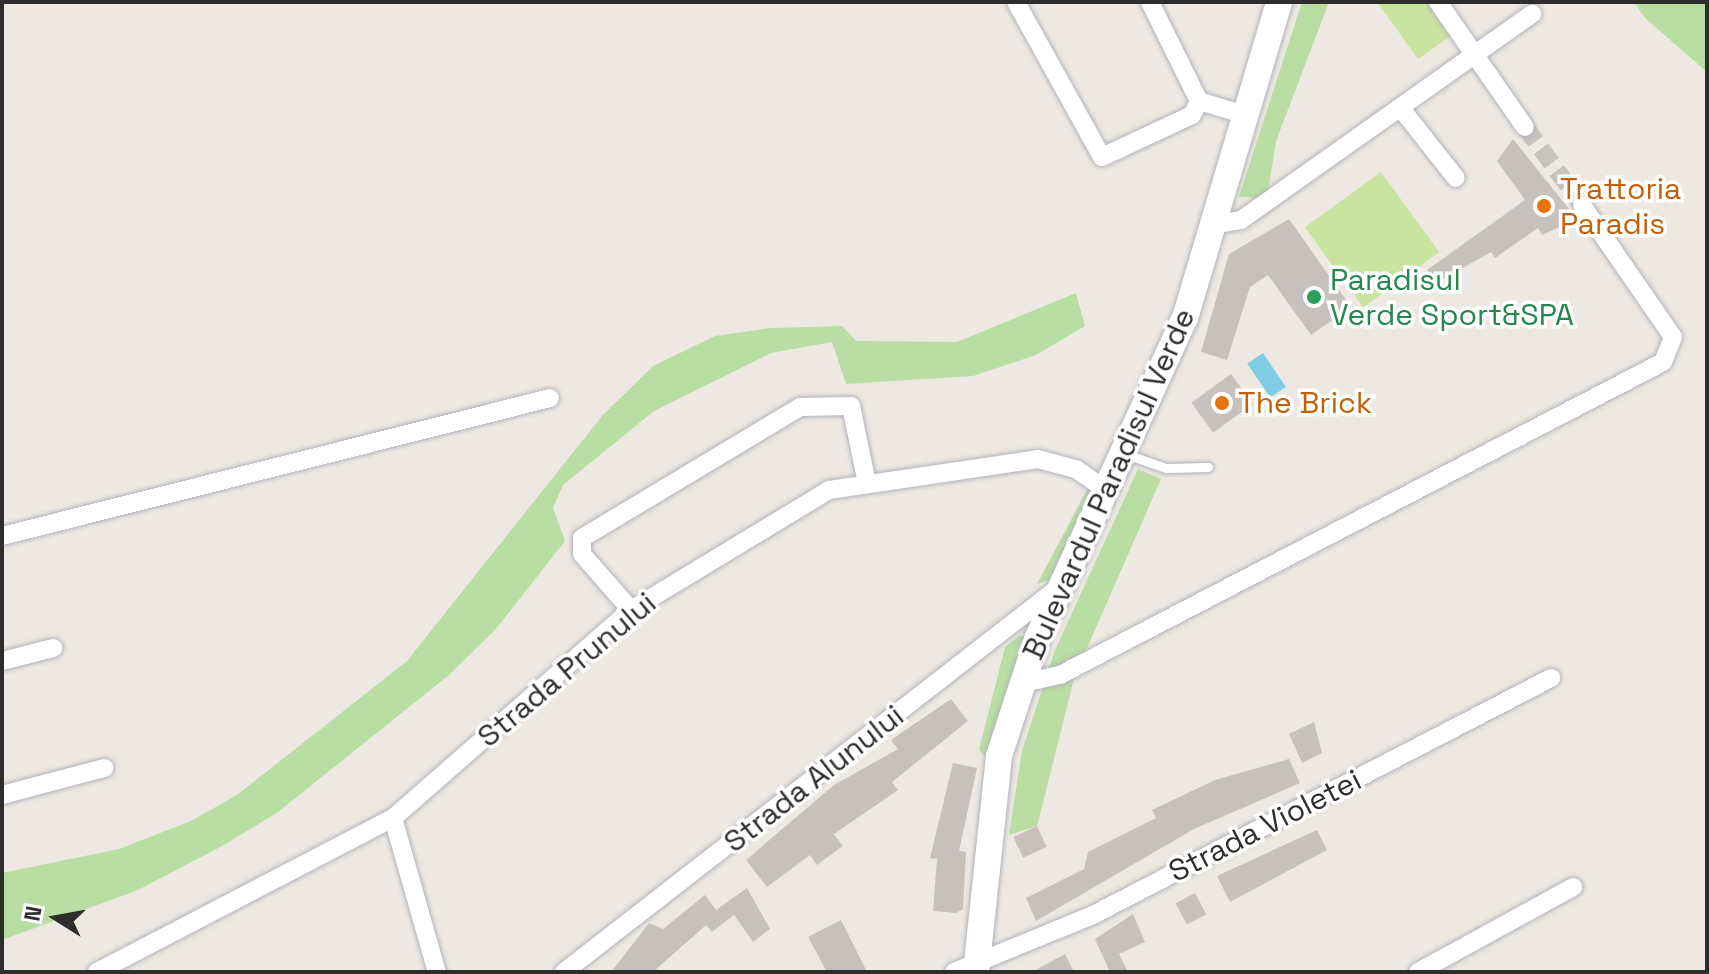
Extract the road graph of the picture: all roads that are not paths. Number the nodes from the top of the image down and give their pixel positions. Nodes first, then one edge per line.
1 (1016, 2) edge
2 (1150, 2) edge
3 (1279, 2) edge
4 (1438, 2) edge
5 (1532, 14) dead end
6 (1476, 55) junction
7 (1199, 101) junction
8 (1403, 111) junction
9 (1242, 114) junction
10 (1525, 127) tunnel mouth
11 (1456, 178) dead end
12 (1582, 205) tunnel mouth
13 (1210, 225) junction
14 (550, 398) dead end
15 (1126, 454) junction
16 (1208, 467) dead end
17 (867, 483) junction
18 (1109, 492) junction
19 (2, 536) edge
20 (1062, 586) junction
21 (631, 610) junction
22 (53, 648) dead end
23 (2, 661) edge
24 (1551, 678) dead end
25 (1024, 683) junction
26 (104, 768) dead end
27 (2, 795) edge
28 (393, 818) junction
29 (1573, 887) dead end
30 (968, 970) edge
31 (435, 971) edge
32 (97, 972) edge
33 (564, 972) edge
34 (1418, 972) edge

1 - 7 street
2 - 7 street
3 - 9 street, Bulevardul Paradisul Verde
4 - 6 street
5 - 6 street
6 - 8 street
6 - 10 street
7 - 9 street
8 - 11 street
8 - 13 street
9 - 13 street, Bulevardul Paradisul Verde
12 - 25 street
13 - 15 street, Bulevardul Paradisul Verde
14 - 19 street
15 - 16 lane
15 - 18 street, Bulevardul Paradisul Verde
17 - 18 street, Strada Prunului
17 - 21 street, Strada Prunului
17 - 21 street
18 - 20 street, Bulevardul Paradisul Verde
20 - 25 street, Bulevardul Paradisul Verde
20 - 33 street, Strada Alunului
21 - 28 street, Strada Prunului
22 - 23 street
24 - 30 street, Strada Violetei
25 - 30 street, Bulevardul Paradisul Verde
26 - 27 street
28 - 31 street
28 - 32 street, Strada Prunului
29 - 34 street

